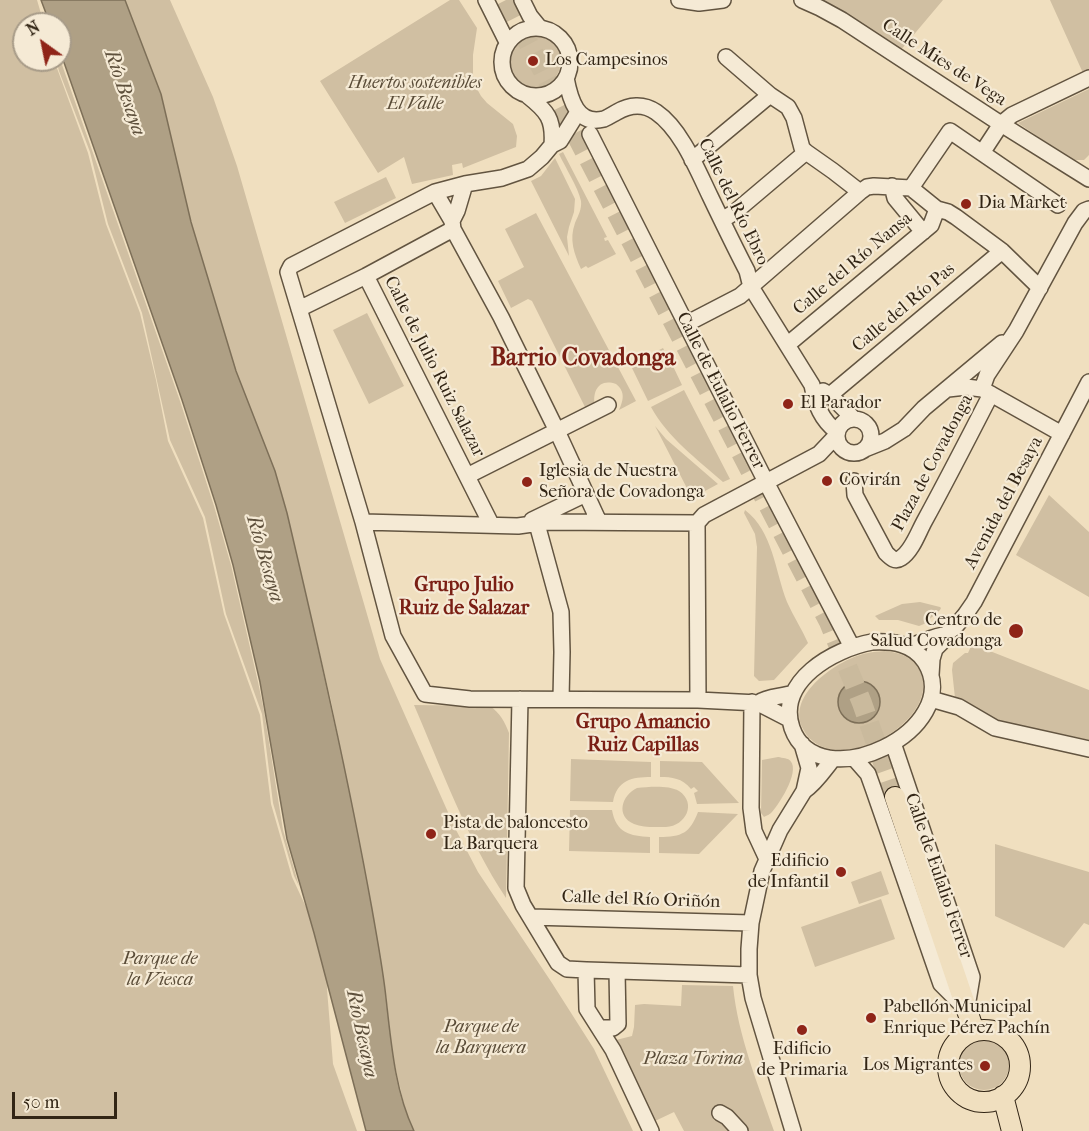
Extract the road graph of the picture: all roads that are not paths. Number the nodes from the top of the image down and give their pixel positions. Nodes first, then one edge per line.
1 (486, 0) edge
2 (522, 0) edge
3 (679, 0) edge
4 (723, 0) edge
5 (802, 0) edge
6 (539, 27) junction
7 (507, 42) junction
8 (726, 57) dead end
9 (566, 78) junction
10 (1089, 78) edge
11 (770, 95) junction
12 (528, 96) junction
13 (578, 112) junction
14 (1001, 124) junction
15 (590, 134) dead end
16 (552, 145) junction
17 (806, 153) junction
18 (982, 153) junction
19 (692, 160) junction
20 (1089, 179) edge
21 (465, 184) junction
22 (892, 186) junction
23 (911, 188) junction
24 (435, 192) junction
25 (860, 192) junction
26 (1058, 205) dead end
27 (937, 209) junction
28 (1089, 209) edge
29 (722, 220) junction
30 (452, 225) junction
31 (923, 232) junction
32 (1002, 251) junction
33 (366, 276) junction
34 (751, 287) junction
35 (1040, 288) junction
36 (299, 309) junction
37 (686, 324) junction
38 (1016, 331) junction
39 (787, 345) junction
40 (1089, 382) edge
41 (812, 385) junction
42 (948, 389) junction
43 (987, 391) junction
44 (830, 395) junction
45 (608, 405) dead end
46 (911, 420) junction
47 (860, 421) junction
48 (557, 431) junction
49 (837, 434) junction
50 (1062, 434) junction
51 (865, 449) junction
52 (848, 452) junction
53 (819, 454) junction
54 (467, 476) junction
55 (854, 481) dead end
56 (766, 482) junction
57 (586, 494) junction
58 (363, 522) junction
59 (599, 522) junction
60 (697, 523) junction
61 (491, 524) junction
62 (537, 524) junction
63 (518, 526) junction
64 (945, 635) junction
65 (908, 646) junction
66 (852, 647) junction
67 (931, 676) junction
68 (793, 693) junction
69 (520, 699) junction
70 (561, 699) junction
71 (931, 699) junction
72 (698, 700) junction
73 (755, 702) junction
74 (789, 719) junction
75 (893, 743) junction
76 (802, 744) junction
77 (1089, 749) edge
78 (854, 758) junction
79 (834, 759) junction
80 (804, 791) junction
81 (895, 797) tunnel mouth
82 (767, 859) junction
83 (531, 916) junction
84 (751, 923) junction
85 (586, 970) junction
86 (617, 971) junction
87 (748, 975) junction
88 (967, 1010) junction
89 (599, 1028) junction
90 (974, 1031) junction
91 (994, 1099) junction
92 (720, 1113) dead end
93 (651, 1131) edge
94 (740, 1131) edge
95 (793, 1131) edge
96 (1000, 1131) edge
97 (1012, 1131) edge

1 - 7 street
2 - 6 street
3 - 4 street
5 - 14 street, Calle Mies de Vega
6 - 7 street
6 - 9 street
7 - 12 street
8 - 11 street
9 - 12 street
9 - 13 street
10 - 14 street, Calle Mies de Vega
11 - 17 street
11 - 19 street
12 - 16 street
13 - 16 street
13 - 19 street, Calle del Río Ebro
14 - 18 street, Calle Mies de Vega
14 - 20 street, Calle Mies de Vega
15 - 37 street, Calle de Eulalio Ferrer
16 - 21 street
17 - 25 street
17 - 29 street
18 - 23 street
18 - 26 street
19 - 29 street, Calle del Río Ebro
21 - 24 street
21 - 30 street
22 - 23 street
22 - 25 street
22 - 31 street
23 - 27 street
24 - 30 street
24 - 36 street
25 - 34 street
27 - 31 street, Calle del Río Nansa
27 - 32 street
28 - 35 street, Plaza de Covadonga
29 - 34 street, Calle del Río Ebro
30 - 33 street, Calle de Julio Ruiz Salazar
30 - 48 street
31 - 39 street, Calle del Río Nansa
32 - 35 street
32 - 44 street, Calle del Río Pas
33 - 36 street, Calle de Julio Ruiz Salazar
33 - 54 street, Calle de Julio Ruiz Salazar
34 - 37 street
34 - 39 street, Calle del Río Ebro
35 - 38 street, Plaza de Covadonga
36 - 58 street
37 - 56 street, Calle de Eulalio Ferrer
38 - 42 street, Plaza de Covadonga
38 - 43 street, Plaza de Covadonga
39 - 41 street, Calle del Río Ebro
40 - 50 street, Avenida del Besaya
41 - 44 street, Calle del Río Ebro
41 - 49 street, Calle del Río Ebro
42 - 43 street, Plaza de Covadonga
42 - 46 street, Plaza de Covadonga
43 - 50 street, Plaza de Covadonga
43 - 55 street, Plaza de Covadonga
44 - 47 street, Calle del Río Ebro
45 - 48 street, Calle de Julio Ruiz Salazar
46 - 47 street, Plaza de Covadonga
46 - 51 street, Plaza de Covadonga
47 - 49 street
47 - 51 street
48 - 54 street, Calle de Julio Ruiz Salazar
48 - 57 street
49 - 52 street
49 - 53 street
50 - 64 street, Avenida del Besaya
51 - 52 street, Plaza de Covadonga
52 - 53 street
53 - 56 street
54 - 61 street, Calle de Julio Ruiz Salazar
56 - 60 street
56 - 66 street, Calle de Eulalio Ferrer
57 - 59 street
57 - 63 street
58 - 61 street
58 - 69 street
59 - 60 street
59 - 62 street
60 - 72 street
61 - 63 street
62 - 63 street
62 - 70 street
64 - 65 street, Avenida del Besaya
64 - 67 street, Avenida del Besaya
65 - 66 street
65 - 67 street
66 - 68 street
67 - 71 street
68 - 73 street
68 - 74 street
69 - 70 street
69 - 83 street
70 - 72 street
71 - 75 street
71 - 77 street
72 - 73 street
73 - 74 street
73 - 82 street
74 - 76 street
75 - 78 street
75 - 88 street, Calle de Eulalio Ferrer
76 - 79 street
76 - 80 street
78 - 79 street
78 - 88 street, Calle de Eulalio Ferrer
79 - 80 street
80 - 82 street
81 - 88 main road, Calle de Eulalio Ferrer
82 - 84 street
83 - 84 street, Calle del Río Oriñón
83 - 85 street
84 - 87 street
85 - 86 street
85 - 89 street
86 - 87 street
86 - 89 street
87 - 95 street
88 - 90 main road, Calle de Eulalio Ferrer
89 - 93 street
90 - 91 main road
90 - 91 main road
91 - 96 main road
91 - 97 main road
92 - 94 street

